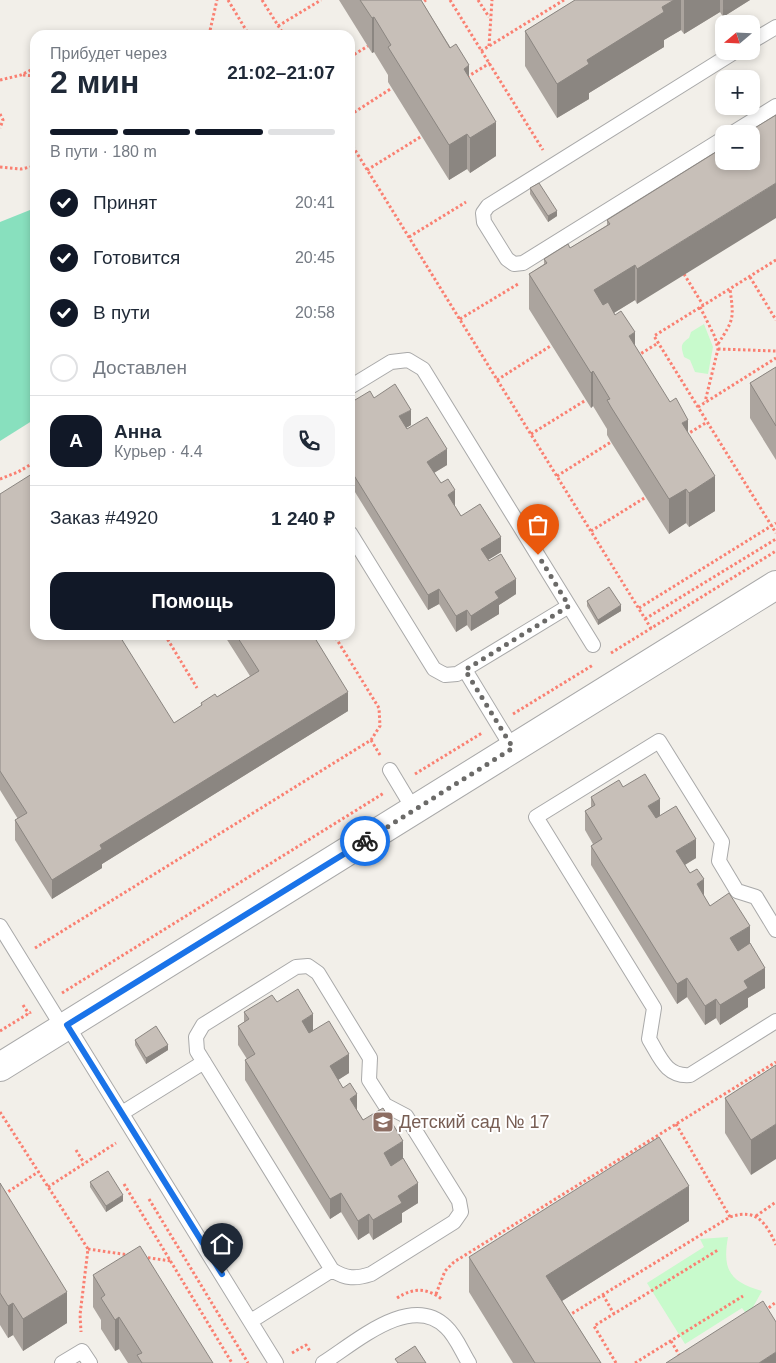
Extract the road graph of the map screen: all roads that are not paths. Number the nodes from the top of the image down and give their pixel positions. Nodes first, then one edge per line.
1 (776, 27) edge
2 (760, 37) edge
3 (722, 60) edge
4 (776, 106) edge
5 (745, 125) edge
6 (715, 144) edge
7 (355, 384) edge
8 (355, 541) edge
9 (776, 585) edge
10 (569, 606) junction
11 (593, 645) dead end
12 (465, 670) junction
13 (513, 748) junction
14 (390, 770) dead end
15 (414, 810) junction
16 (0, 926) edge
17 (776, 930) edge
18 (776, 1021) edge
19 (65, 1026) junction
20 (204, 1062) junction
21 (0, 1066) edge
22 (122, 1113) junction
23 (332, 1270) junction
24 (250, 1321) junction
25 (62, 1363) edge
26 (90, 1363) edge
27 (276, 1363) edge
28 (323, 1363) edge
29 (470, 1363) edge

1 - 2 lane
3 - 6 lane
4 - 5 lane
7 - 10 lane
8 - 12 lane
9 - 13 street
10 - 11 lane
10 - 12 lane
12 - 13 lane
13 - 15 street
14 - 15 lane
15 - 19 street
16 - 19 lane
17 - 18 lane
19 - 21 street
19 - 22 lane
20 - 22 lane
20 - 23 lane
20 - 23 lane
22 - 24 lane
23 - 24 lane
24 - 27 lane
25 - 26 lane
28 - 29 lane

